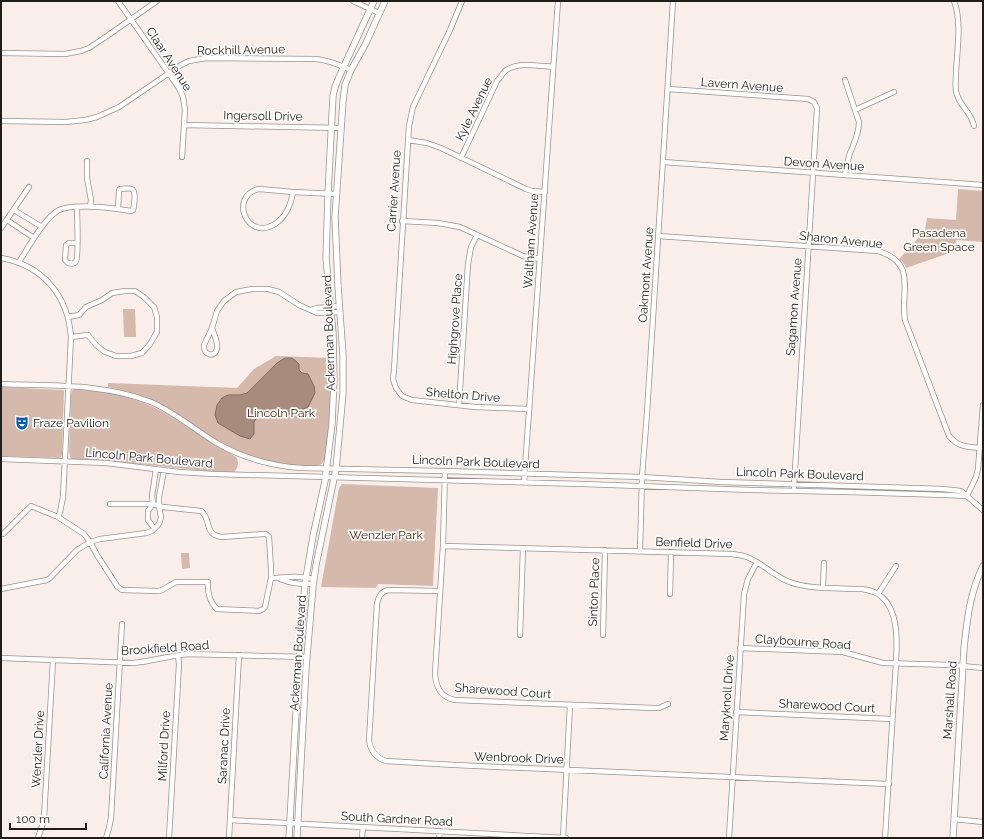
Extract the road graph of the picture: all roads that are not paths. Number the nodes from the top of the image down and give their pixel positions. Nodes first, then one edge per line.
1 (118, 1) edge
2 (157, 1) edge
3 (353, 1) edge
4 (374, 1) edge
5 (385, 1) edge
6 (462, 1) edge
7 (558, 1) edge
8 (673, 1) edge
9 (954, 1) edge
10 (370, 9) junction
11 (379, 14) junction
12 (130, 19) junction
13 (1, 53) edge
14 (344, 67) junction
15 (553, 67) junction
16 (351, 70) junction
17 (168, 73) junction
18 (845, 80) dead end
19 (668, 89) junction
20 (894, 92) dead end
21 (814, 102) joint
22 (855, 110) junction
23 (1, 121) edge
24 (184, 125) junction
25 (974, 126) dead end
26 (331, 127) junction
27 (341, 128) junction
28 (408, 140) junction
29 (182, 157) dead end
30 (461, 158) junction
31 (87, 161) dead end
32 (663, 162) junction
33 (813, 173) junction
34 (845, 175) junction
35 (983, 185) edge
36 (30, 187) dead end
37 (292, 192) junction
38 (545, 192) junction
39 (328, 194) junction
40 (336, 194) junction
41 (77, 207) junction
42 (90, 207) junction
43 (118, 209) junction
44 (14, 210) junction
45 (7, 220) junction
46 (402, 221) junction
47 (1, 228) edge
48 (42, 228) junction
49 (477, 235) junction
50 (658, 236) junction
51 (34, 238) junction
52 (77, 243) junction
53 (808, 246) junction
54 (1, 258) edge
55 (540, 258) junction
56 (19, 262) junction
57 (331, 309) junction
58 (340, 309) junction
59 (68, 317) junction
60 (212, 328) junction
61 (71, 337) junction
62 (1, 384) edge
63 (68, 386) junction
64 (398, 393) joint
65 (459, 405) junction
66 (983, 405) edge
67 (529, 409) junction
68 (980, 448) junction
69 (1, 459) edge
70 (66, 462) junction
71 (156, 469) junction
72 (327, 469) junction
73 (336, 469) junction
74 (164, 470) junction
75 (445, 471) junction
76 (524, 473) junction
77 (326, 477) junction
78 (334, 477) junction
79 (642, 477) junction
80 (445, 481) junction
81 (524, 482) junction
82 (794, 485) junction
83 (641, 486) junction
84 (793, 491) junction
85 (967, 496) junction
86 (110, 504) dead end
87 (153, 504) junction
88 (159, 506) junction
89 (983, 510) edge
90 (58, 517) junction
91 (154, 528) junction
92 (1, 534) edge
93 (90, 542) junction
94 (443, 546) junction
95 (523, 548) junction
96 (605, 550) junction
97 (640, 551) junction
98 (671, 552) junction
99 (757, 562) junction
100 (824, 563) dead end
101 (896, 566) dead end
102 (983, 566) edge
103 (271, 578) junction
104 (280, 578) junction
105 (305, 578) junction
106 (314, 582) junction
107 (305, 584) junction
108 (823, 587) junction
109 (1, 589) edge
110 (440, 591) junction
111 (670, 594) dead end
112 (878, 594) junction
113 (122, 624) dead end
114 (520, 635) dead end
115 (603, 635) dead end
116 (740, 648) junction
117 (178, 655) junction
118 (239, 655) junction
119 (299, 657) junction
120 (307, 657) junction
121 (1, 658) edge
122 (53, 660) junction
123 (120, 662) junction
124 (896, 663) junction
125 (963, 666) junction
126 (983, 668) edge
127 (668, 704) dead end
128 (570, 705) junction
129 (736, 712) junction
130 (892, 719) junction
131 (566, 770) junction
132 (732, 777) junction
133 (888, 784) junction
134 (954, 819) junction
135 (230, 820) junction
136 (983, 822) edge
137 (290, 824) junction
138 (298, 824) junction
139 (362, 827) junction
140 (440, 831) junction
141 (500, 836) edge
142 (38, 838) edge
143 (106, 838) edge
144 (169, 838) edge
145 (229, 838) edge
146 (289, 838) edge
147 (297, 838) edge
148 (362, 838) edge
149 (439, 838) edge
150 (563, 838) edge
151 (566, 838) edge
152 (729, 838) edge
153 (885, 838) edge
154 (953, 838) edge

1 - 12 street, Claar Avenue
2 - 12 street
3 - 10 street
4 - 10 street, Ackerman Boulevard
5 - 11 street, Ackerman Boulevard
6 - 28 street, Carrier Avenue
7 - 15 street, Waltham Avenue
8 - 19 street, Oakmont Avenue
9 - 25 street
10 - 11 street
10 - 14 street, Ackerman Boulevard
11 - 16 street, Ackerman Boulevard
12 - 13 street
12 - 17 street, Claar Avenue
14 - 16 street, Rockhill Avenue
14 - 17 street, Rockhill Avenue
14 - 26 street, Ackerman Boulevard
15 - 30 street, Kyle Avenue
15 - 38 street, Waltham Avenue
16 - 27 street, Ackerman Boulevard
17 - 23 street, Rockhill Avenue
17 - 24 street, Claar Avenue
18 - 22 street
19 - 21 street, Lavern Avenue
19 - 32 street, Oakmont Avenue
20 - 22 street
21 - 33 street, Sagamon Avenue
22 - 34 street
24 - 26 street, Ingersoll Drive
24 - 29 street, Claar Avenue
26 - 27 street, Ingersoll Drive
26 - 39 street, Ackerman Boulevard
27 - 40 street, Ackerman Boulevard
28 - 30 street
28 - 46 street, Carrier Avenue
30 - 38 street
31 - 42 street
32 - 33 street, Devon Avenue
32 - 50 street, Oakmont Avenue
33 - 34 street, Devon Avenue
33 - 53 street, Sagamon Avenue
34 - 35 street, Devon Avenue
36 - 44 street
37 - 37 street
37 - 39 street
38 - 55 street, Waltham Avenue
39 - 40 street
39 - 57 street, Ackerman Boulevard
40 - 58 street, Ackerman Boulevard
41 - 42 street
41 - 48 street
41 - 52 street
42 - 43 street
43 - 43 street
44 - 45 street
44 - 48 street
45 - 47 street
45 - 51 street
46 - 49 street
46 - 64 street, Carrier Avenue
48 - 51 street
49 - 55 street
49 - 65 street, Highgrove Place
50 - 53 street, Sharon Avenue
50 - 79 street, Oakmont Avenue
51 - 56 street
52 - 52 street
53 - 68 street, Sharon Avenue
53 - 82 street, Sagamon Avenue
54 - 56 street
55 - 67 street, Waltham Avenue
56 - 59 street
57 - 58 street
57 - 60 street
57 - 72 street, Ackerman Boulevard
58 - 73 street, Ackerman Boulevard
59 - 61 street
59 - 61 street
60 - 60 street
61 - 63 street
62 - 63 street, Lincoln Park Boulevard
63 - 70 street
63 - 72 street, Lincoln Park Boulevard
64 - 65 street, Shelton Drive
65 - 67 street, Shelton Drive
66 - 68 street
67 - 76 street, Waltham Avenue
68 - 85 street
69 - 70 street, Lincoln Park Boulevard
70 - 71 street, Lincoln Park Boulevard
70 - 90 street
71 - 74 street, Lincoln Park Boulevard
71 - 87 street
72 - 73 street, Lincoln Park Boulevard
72 - 77 street, Ackerman Boulevard
73 - 75 street, Lincoln Park Boulevard
73 - 78 street, Ackerman Boulevard
74 - 77 street, Lincoln Park Boulevard
74 - 88 street
75 - 76 street, Lincoln Park Boulevard
75 - 80 street, Sharewood Court
76 - 79 street, Lincoln Park Boulevard
76 - 81 street, Waltham Avenue
77 - 78 street, Lincoln Park Boulevard
77 - 105 street, Ackerman Boulevard
78 - 80 street, Lincoln Park Boulevard
78 - 106 street, Ackerman Boulevard
79 - 82 street, Lincoln Park Boulevard
79 - 83 street, Oakmont Avenue
80 - 81 street, Lincoln Park Boulevard
80 - 94 street, Sharewood Court
81 - 83 street, Lincoln Park Boulevard
82 - 84 street, Sagamon Avenue
82 - 85 street, Lincoln Park Boulevard
83 - 84 street, Lincoln Park Boulevard
83 - 97 street, Oakmont Avenue
84 - 85 street, Lincoln Park Boulevard
85 - 89 street, Lincoln Park Boulevard
86 - 87 street
87 - 88 street
87 - 91 street
88 - 91 street
88 - 103 street
90 - 92 street
90 - 93 street
91 - 93 street
93 - 103 street
93 - 109 street
94 - 95 street, Benfield Drive
94 - 110 street, Sharewood Court
95 - 96 street, Benfield Drive
95 - 114 street
96 - 97 street, Benfield Drive
96 - 115 street, Sinton Place
97 - 98 street, Benfield Drive
98 - 99 street, Benfield Drive
98 - 111 street
99 - 108 street, Benfield Drive
99 - 116 street, Maryknoll Drive
100 - 108 street
101 - 112 street
102 - 125 street, Marshall Road
103 - 104 street
104 - 105 street
104 - 107 street
105 - 106 street
105 - 107 street, Ackerman Boulevard
106 - 107 street
106 - 120 street, Ackerman Boulevard
107 - 119 street, Ackerman Boulevard
108 - 112 street, Benfield Drive
110 - 128 street, Sharewood Court
110 - 131 street, Wenbrook Drive
112 - 124 street
113 - 123 street, California Avenue
116 - 124 street, Claybourne Road
116 - 129 street, Maryknoll Drive
117 - 118 street, Brookfield Road
117 - 123 street, Brookfield Road
117 - 144 street, Milford Drive
118 - 119 street, Brookfield Road
118 - 135 street, Saranac Drive
119 - 120 street, Brookfield Road
119 - 137 street, Ackerman Boulevard
120 - 138 street, Ackerman Boulevard
121 - 122 street, Brookfield Road
122 - 123 street, Brookfield Road
122 - 142 street, Wenzler Drive
123 - 143 street, California Avenue
124 - 125 street, Claybourne Road
124 - 130 street
125 - 126 street, Claybourne Road
125 - 134 street, Marshall Road
127 - 128 street, Sharewood Court
128 - 131 street
129 - 130 street, Sharewood Court
129 - 132 street, Maryknoll Drive
130 - 133 street
131 - 132 street, Wenbrook Drive
131 - 150 street
132 - 133 street, Wenbrook Drive
132 - 152 street, Maryknoll Drive
133 - 153 street
134 - 136 street
134 - 154 street, Marshall Road
135 - 137 street, South Gardner Road
135 - 145 street, Saranac Drive
137 - 138 street, South Gardner Road
137 - 146 street, Ackerman Boulevard
138 - 139 street, South Gardner Road
138 - 147 street, Ackerman Boulevard
139 - 140 street, South Gardner Road
139 - 148 street
140 - 141 street, South Gardner Road
140 - 149 street
141 - 150 street, South Gardner Road
150 - 151 street, South Gardner Road

